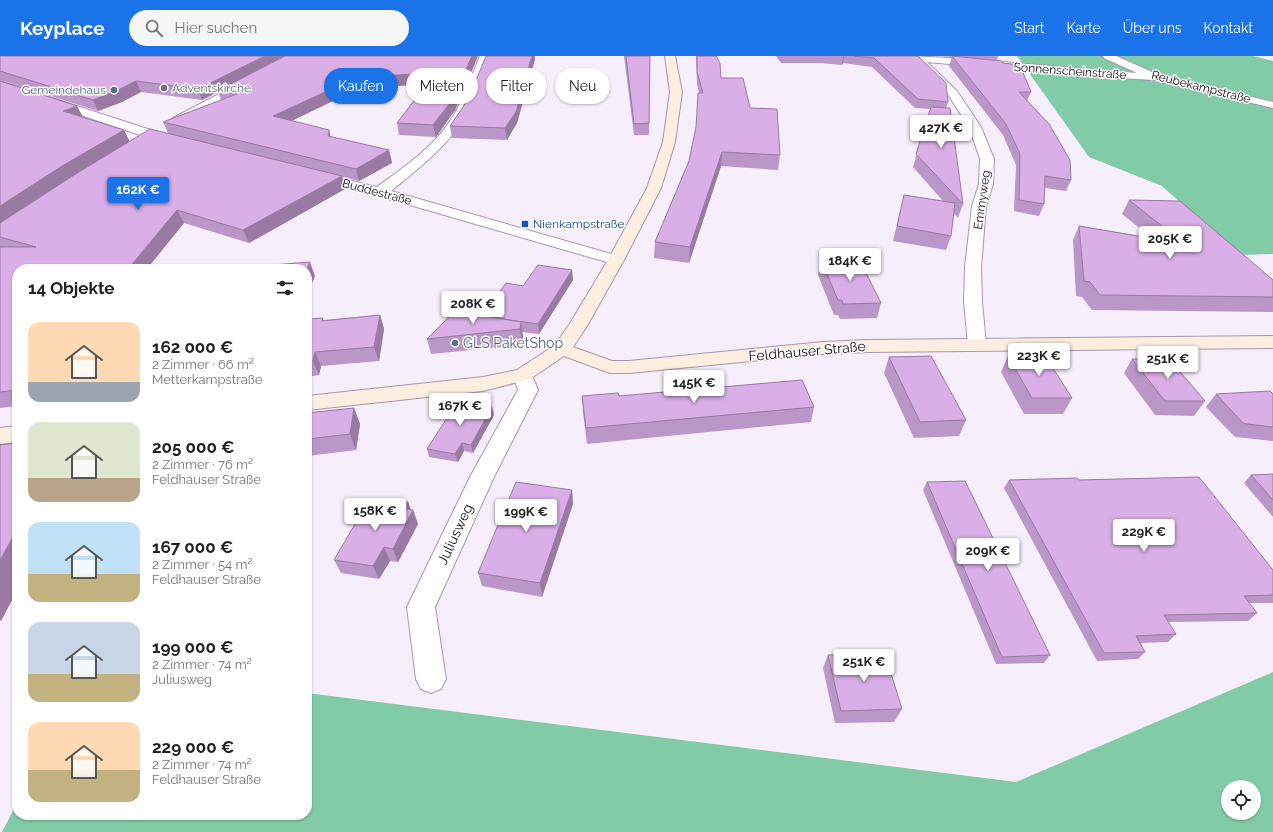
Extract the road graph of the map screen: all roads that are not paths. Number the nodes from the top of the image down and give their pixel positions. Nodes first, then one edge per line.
1 (300, 56) edge
2 (485, 56) edge
3 (670, 56) edge
4 (890, 56) edge
5 (1108, 56) edge
6 (918, 58) edge
7 (1155, 77) junction
8 (0, 84) edge
9 (1273, 105) edge
10 (153, 135) junction
11 (183, 142) edge
12 (139, 143) edge
13 (304, 173) edge
14 (380, 192) junction
15 (616, 260) junction
16 (1273, 342) edge
17 (977, 344) junction
18 (562, 349) junction
19 (522, 375) junction
20 (312, 402) edge
21 (12, 435) edge
22 (0, 436) edge
23 (431, 679) dead end

1 - 10 street
2 - 14 street
3 - 15 street
4 - 6 street, Sonnenscheinstraße
5 - 7 street, Reubekampstraße
6 - 7 street, Sonnenscheinstraße
6 - 17 street, Emmyweg
7 - 9 street, Reubekampstraße
8 - 10 street
10 - 11 street
10 - 12 street
13 - 14 street, Buddestraße
14 - 15 street, Buddestraße
15 - 18 street
16 - 17 street, Feldhauser Straße
17 - 18 street, Feldhauser Straße
18 - 19 street
19 - 20 street
19 - 23 street, Juliusweg
21 - 22 street

